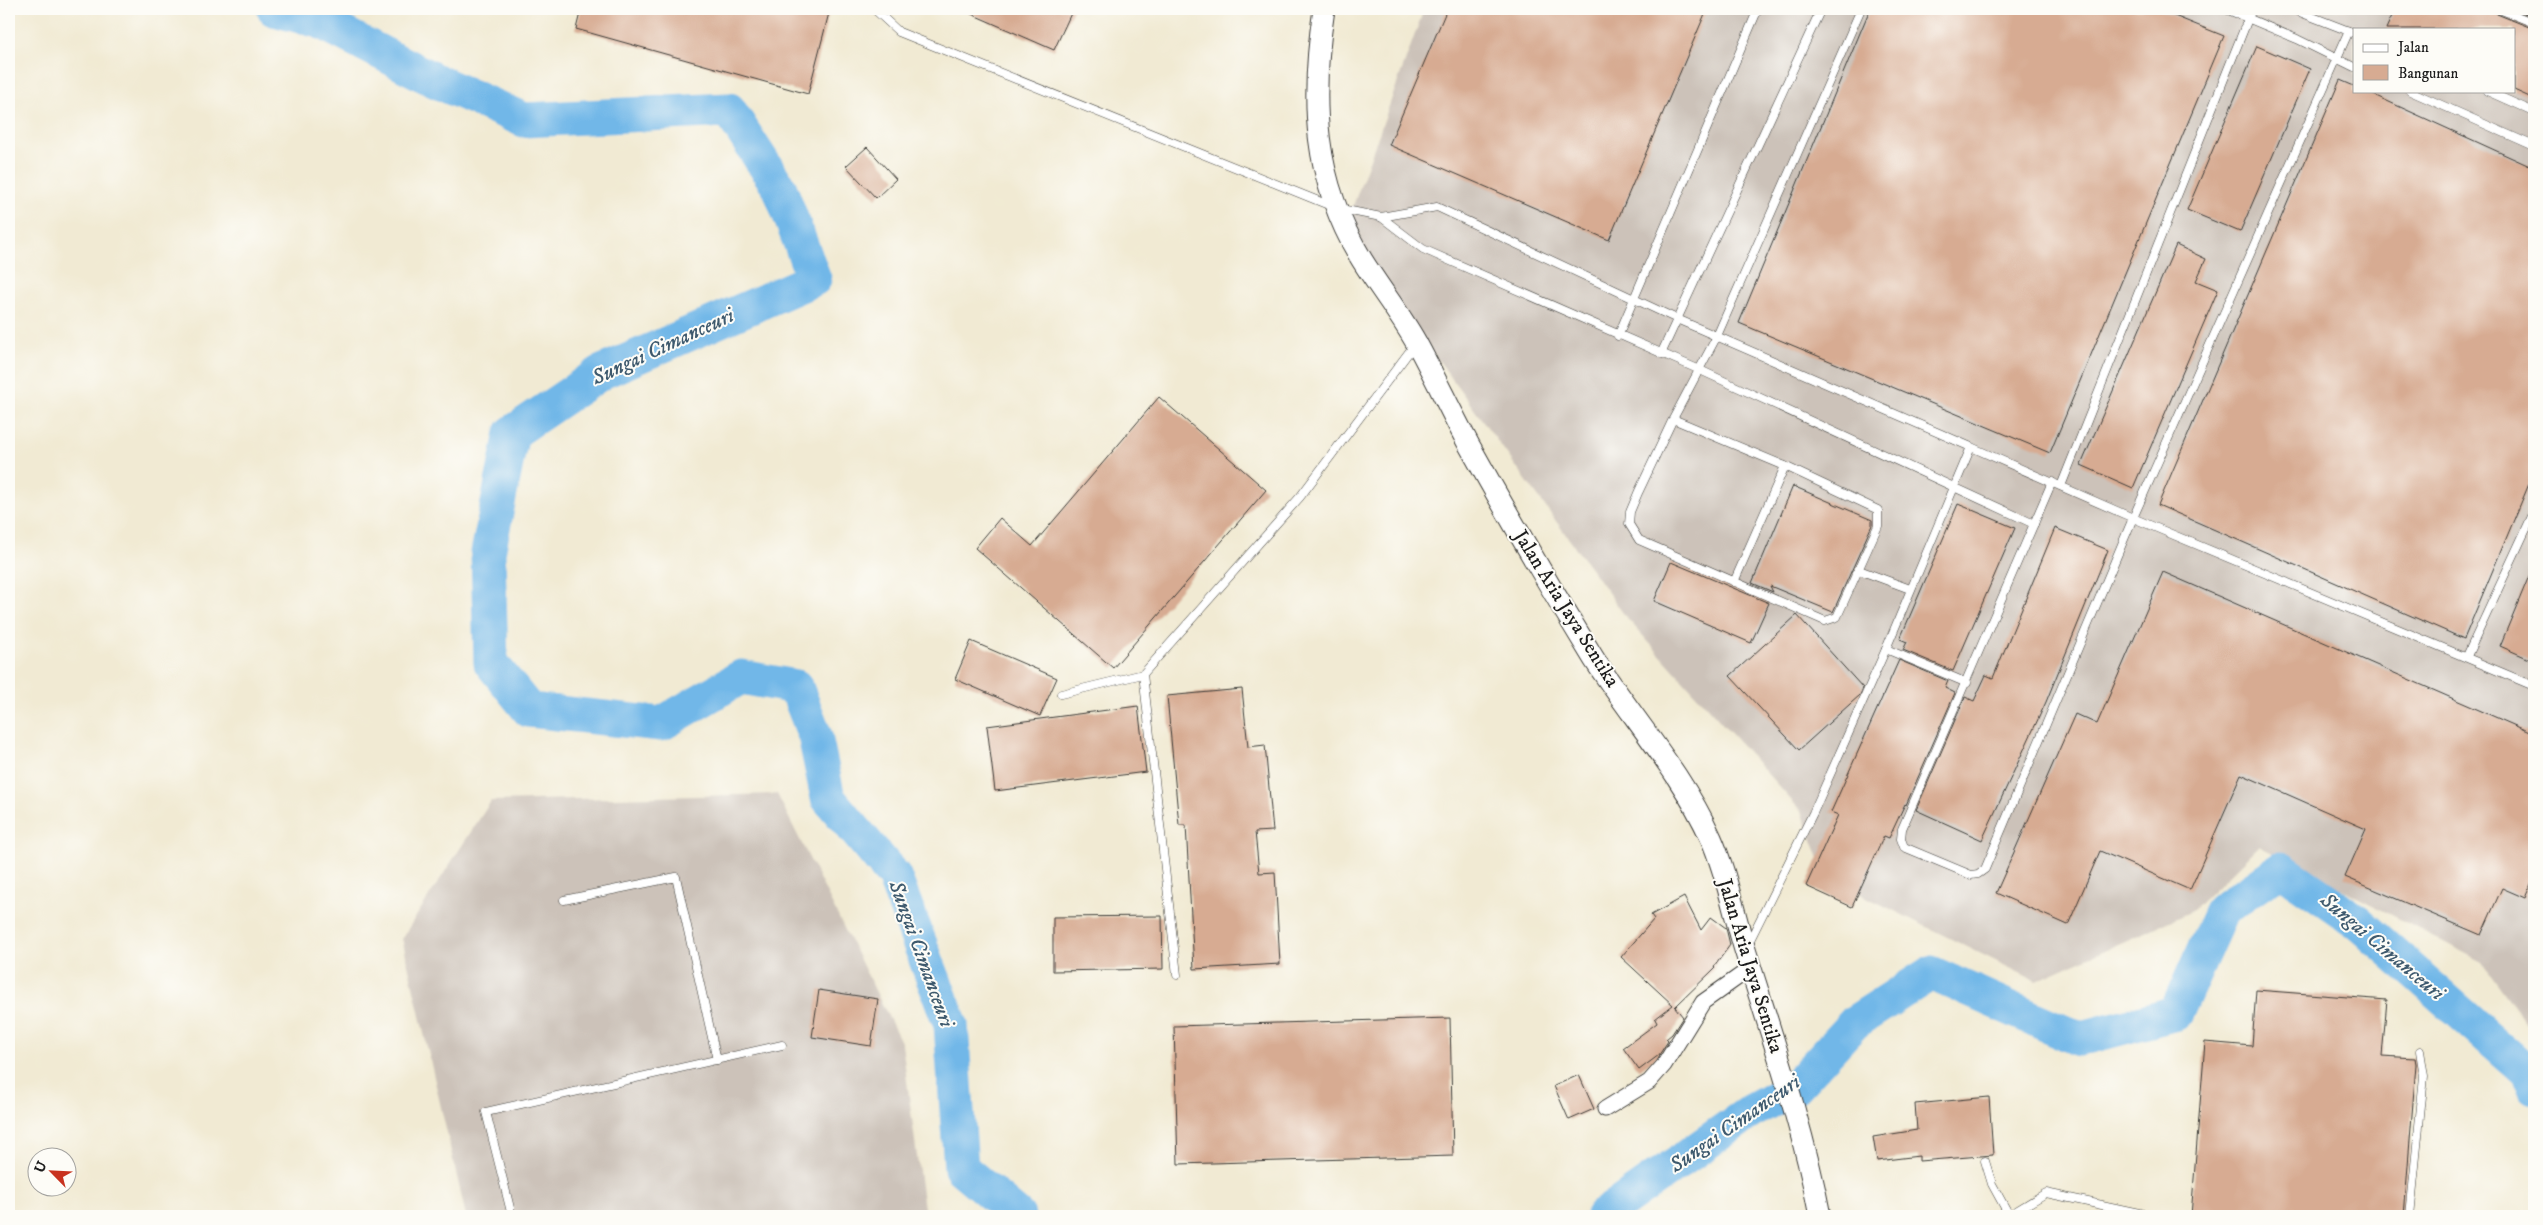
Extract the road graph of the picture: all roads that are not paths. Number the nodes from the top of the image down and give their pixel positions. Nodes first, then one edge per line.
1 (874, 9) edge
2 (1324, 9) edge
3 (1758, 9) edge
4 (1821, 9) edge
5 (1861, 9) edge
6 (2226, 9) edge
7 (2252, 9) edge
8 (2292, 9) edge
9 (2499, 9) edge
10 (2248, 18) junction
11 (2534, 23) edge
12 (2352, 32) edge
13 (2337, 60) junction
14 (2353, 67) edge
15 (2412, 92) edge
16 (2489, 92) edge
17 (2534, 112) edge
18 (2534, 146) edge
19 (1336, 208) junction
20 (1381, 217) junction
21 (1634, 297) junction
22 (1676, 318) junction
23 (1618, 336) junction
24 (1717, 336) junction
25 (1416, 342) junction
26 (1661, 354) junction
27 (1700, 370) junction
28 (1673, 419) junction
29 (1970, 447) junction
30 (1785, 466) junction
31 (2052, 482) junction
32 (2061, 486) junction
33 (1953, 487) junction
34 (2534, 512) edge
35 (2133, 518) junction
36 (2034, 524) junction
37 (1859, 570) junction
38 (1734, 582) junction
39 (1910, 589) junction
40 (1886, 649) junction
41 (2467, 656) junction
42 (1143, 674) junction
43 (1966, 683) junction
44 (2534, 686) edge
45 (1061, 694) dead end
46 (564, 900) dead end
47 (1748, 959) junction
48 (1177, 975) dead end
49 (782, 1045) dead end
50 (2420, 1051) dead end
51 (718, 1060) junction
52 (1605, 1109) dead end
53 (1984, 1161) dead end
54 (512, 1216) edge
55 (1820, 1216) edge
56 (2008, 1216) edge
57 (2153, 1216) edge
58 (2410, 1216) edge

1 - 19 lane
2 - 19 street, Jalan Aria Jaya Sentika
3 - 21 lane
4 - 22 lane
5 - 24 lane
6 - 10 lane
7 - 10 lane
8 - 12 lane
9 - 11 lane
10 - 13 lane
10 - 32 lane
12 - 13 lane
13 - 14 lane
13 - 35 lane
15 - 18 lane
16 - 17 lane
19 - 20 lane
19 - 25 street, Jalan Aria Jaya Sentika
20 - 21 lane
20 - 23 lane
21 - 22 lane
21 - 23 lane
22 - 24 lane
22 - 26 lane
23 - 26 lane
24 - 27 lane
24 - 29 lane
25 - 42 lane
25 - 47 street, Jalan Aria Jaya Sentika
26 - 27 lane
27 - 28 lane
27 - 33 lane
28 - 30 lane
28 - 38 lane
29 - 31 lane
29 - 33 lane
30 - 37 lane
30 - 38 lane
31 - 32 lane
31 - 36 lane
32 - 35 lane
33 - 36 lane
33 - 39 lane
34 - 41 lane
35 - 41 lane
35 - 43 lane
36 - 43 lane
37 - 38 lane
37 - 39 lane
39 - 40 lane
40 - 43 lane
40 - 47 lane
41 - 44 lane
42 - 45 lane
42 - 48 lane
46 - 51 lane
47 - 52 street
47 - 55 street, Jalan Aria Jaya Sentika
49 - 51 lane
50 - 58 lane
51 - 54 lane
53 - 56 lane
56 - 57 lane

